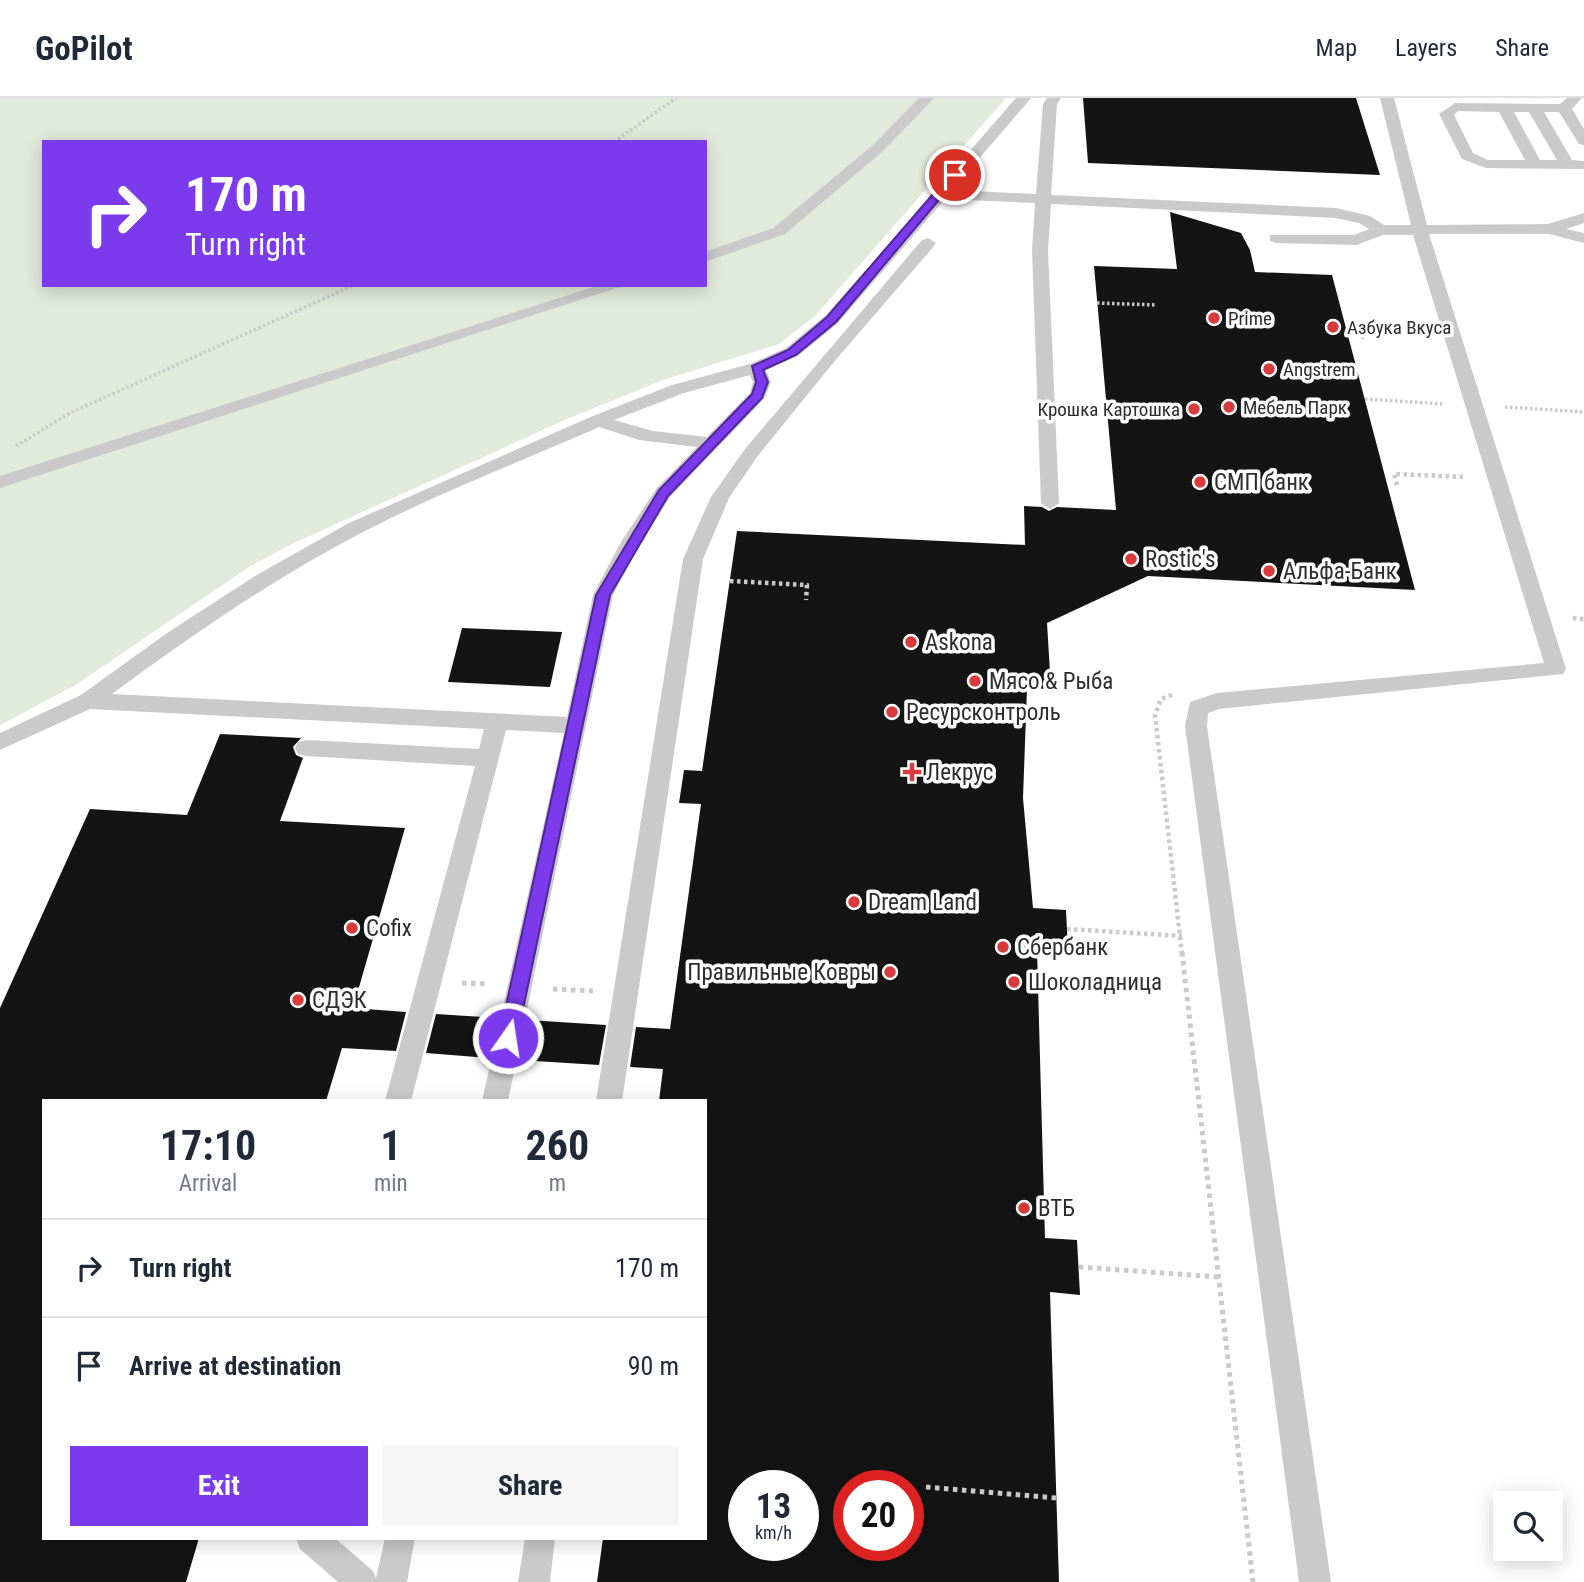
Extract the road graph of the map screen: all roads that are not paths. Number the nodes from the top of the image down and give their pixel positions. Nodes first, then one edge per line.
1 (928, 98) edge
2 (1024, 98) edge
3 (1054, 98) edge
4 (1387, 98) edge
5 (1569, 103) edge
6 (1504, 107) junction
7 (1534, 108) junction
8 (1584, 141) edge
9 (1535, 164) junction
10 (1567, 165) junction
11 (1584, 165) edge
12 (937, 194) junction
13 (1042, 200) junction
14 (1584, 218) edge
15 (1549, 229) junction
16 (1381, 230) junction
17 (1422, 232) junction
18 (1276, 237) dead end
19 (1584, 238) edge
20 (928, 243) dead end
21 (707, 256) edge
22 (612, 287) edge
23 (756, 368) junction
24 (599, 420) junction
25 (711, 443) junction
26 (0, 482) edge
27 (1050, 503) dead end
28 (88, 701) junction
29 (497, 722) junction
30 (576, 726) junction
31 (0, 742) edge
32 (306, 748) dead end
33 (487, 758) junction
34 (399, 1099) edge
35 (495, 1099) edge
36 (609, 1099) edge
37 (313, 1540) edge
38 (400, 1540) edge
39 (540, 1540) edge
40 (362, 1582) edge
41 (391, 1582) edge
42 (534, 1582) edge
43 (1315, 1582) edge

1 - 21 lane
2 - 12 lane
3 - 13 lane
4 - 17 lane
5 - 7 lane
5 - 8 lane
6 - 7 lane
6 - 9 lane
6 - 9 lane
7 - 10 lane
9 - 10 lane
10 - 11 lane
12 - 13 lane
12 - 23 lane
13 - 16 lane
13 - 27 lane
14 - 15 lane
15 - 17 lane
15 - 19 lane
16 - 17 lane
16 - 18 lane
17 - 43 lane
20 - 36 lane
22 - 26 lane
23 - 24 lane
23 - 25 lane
24 - 25 lane
24 - 28 lane
25 - 30 lane
28 - 29 lane
28 - 31 lane
29 - 30 lane
29 - 33 lane
30 - 35 lane
32 - 33 lane
33 - 34 lane
37 - 40 lane
38 - 41 lane
39 - 42 lane

